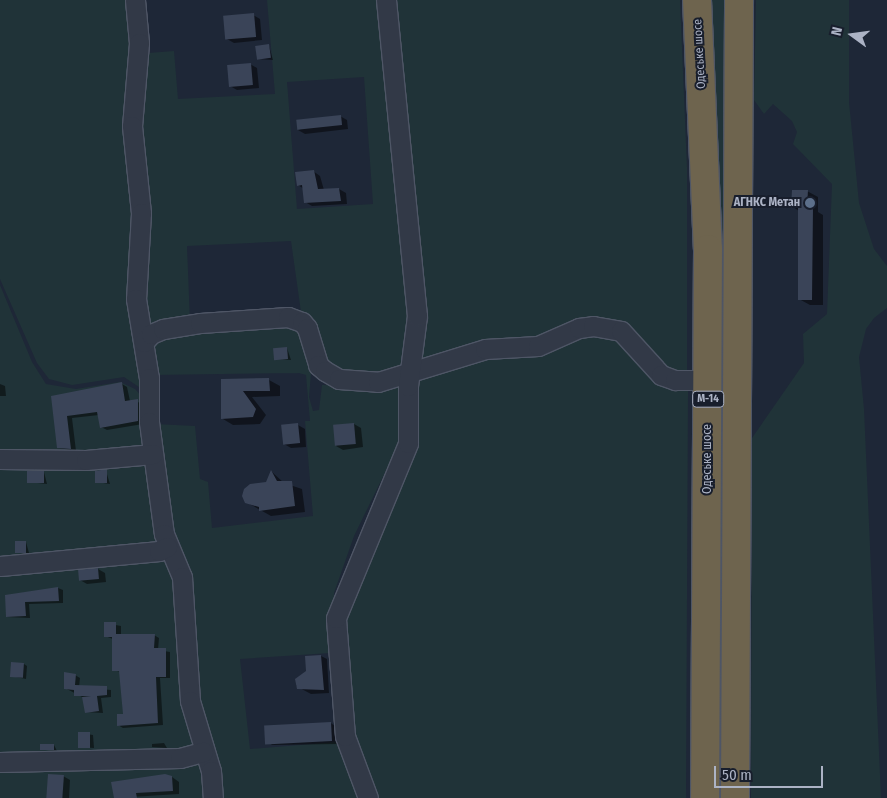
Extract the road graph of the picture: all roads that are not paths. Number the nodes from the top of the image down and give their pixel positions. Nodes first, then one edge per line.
1 (135, 0) edge
2 (386, 0) edge
3 (697, 0) edge
4 (739, 0) edge
5 (144, 342) junction
6 (409, 374) junction
7 (708, 380) junction
8 (152, 454) junction
9 (0, 459) edge
10 (167, 547) junction
11 (0, 566) edge
12 (203, 752) junction
13 (0, 762) edge
14 (213, 798) edge
15 (368, 798) edge
16 (705, 798) edge
17 (735, 798) edge

1 - 5 lane
2 - 6 lane
3 - 7 highway, Одеське шосе / М-14
4 - 17 highway, М-14
5 - 6 lane
5 - 8 lane
6 - 7 lane
6 - 15 lane
7 - 16 highway, Одеське шосе / М-14
8 - 9 lane
8 - 10 lane
10 - 11 lane
10 - 12 lane
12 - 13 lane
12 - 14 lane

